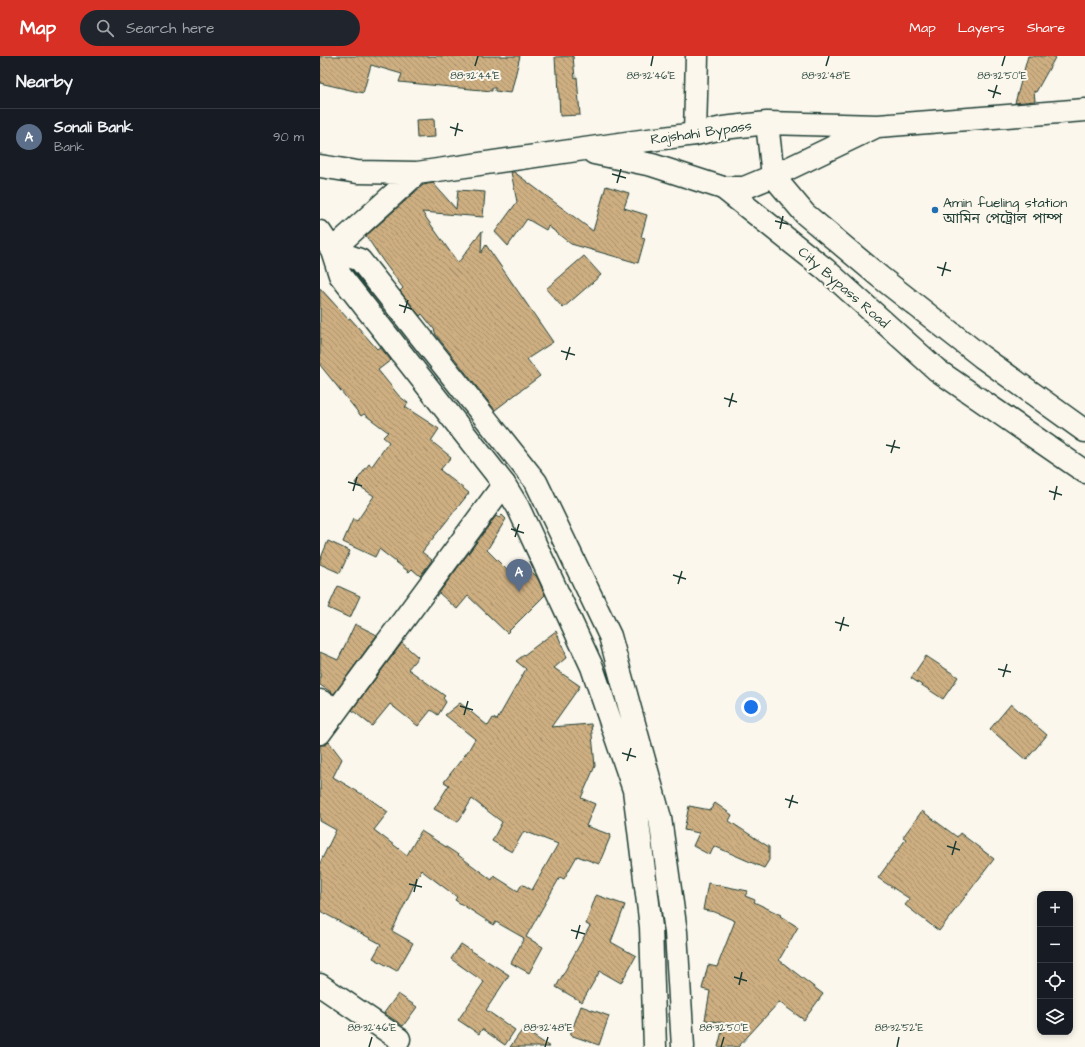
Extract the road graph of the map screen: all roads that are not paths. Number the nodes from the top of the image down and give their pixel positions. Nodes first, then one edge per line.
1 (697, 56) edge
2 (1085, 110) edge
3 (767, 123) junction
4 (878, 126) junction
5 (695, 134) junction
6 (579, 150) junction
7 (320, 166) edge
8 (417, 173) junction
9 (773, 176) junction
10 (723, 188) junction
11 (320, 232) edge
12 (332, 250) junction
13 (1085, 432) edge
14 (1085, 472) edge
15 (504, 484) junction
16 (328, 705) edge
17 (320, 733) edge
18 (320, 985) edge
19 (399, 1039) dead end
20 (655, 1047) edge
21 (683, 1047) edge

1 - 5 main road
2 - 4 main road, Rajshahi Bypass
3 - 4 main road, Rajshahi Bypass
3 - 5 main road, Rajshahi Bypass
3 - 9 main road
4 - 9 main road
5 - 6 main road, Rajshahi Bypass
6 - 8 main road, Rajshahi Bypass
6 - 10 main road, City Bypass Road
7 - 8 main road, Rajshahi Bypass
8 - 12 main road
9 - 10 main road
9 - 13 main road
10 - 14 main road, City Bypass Road
11 - 12 main road
12 - 15 main road
12 - 21 main road
15 - 16 main road
15 - 20 main road
16 - 17 main road
18 - 19 main road

